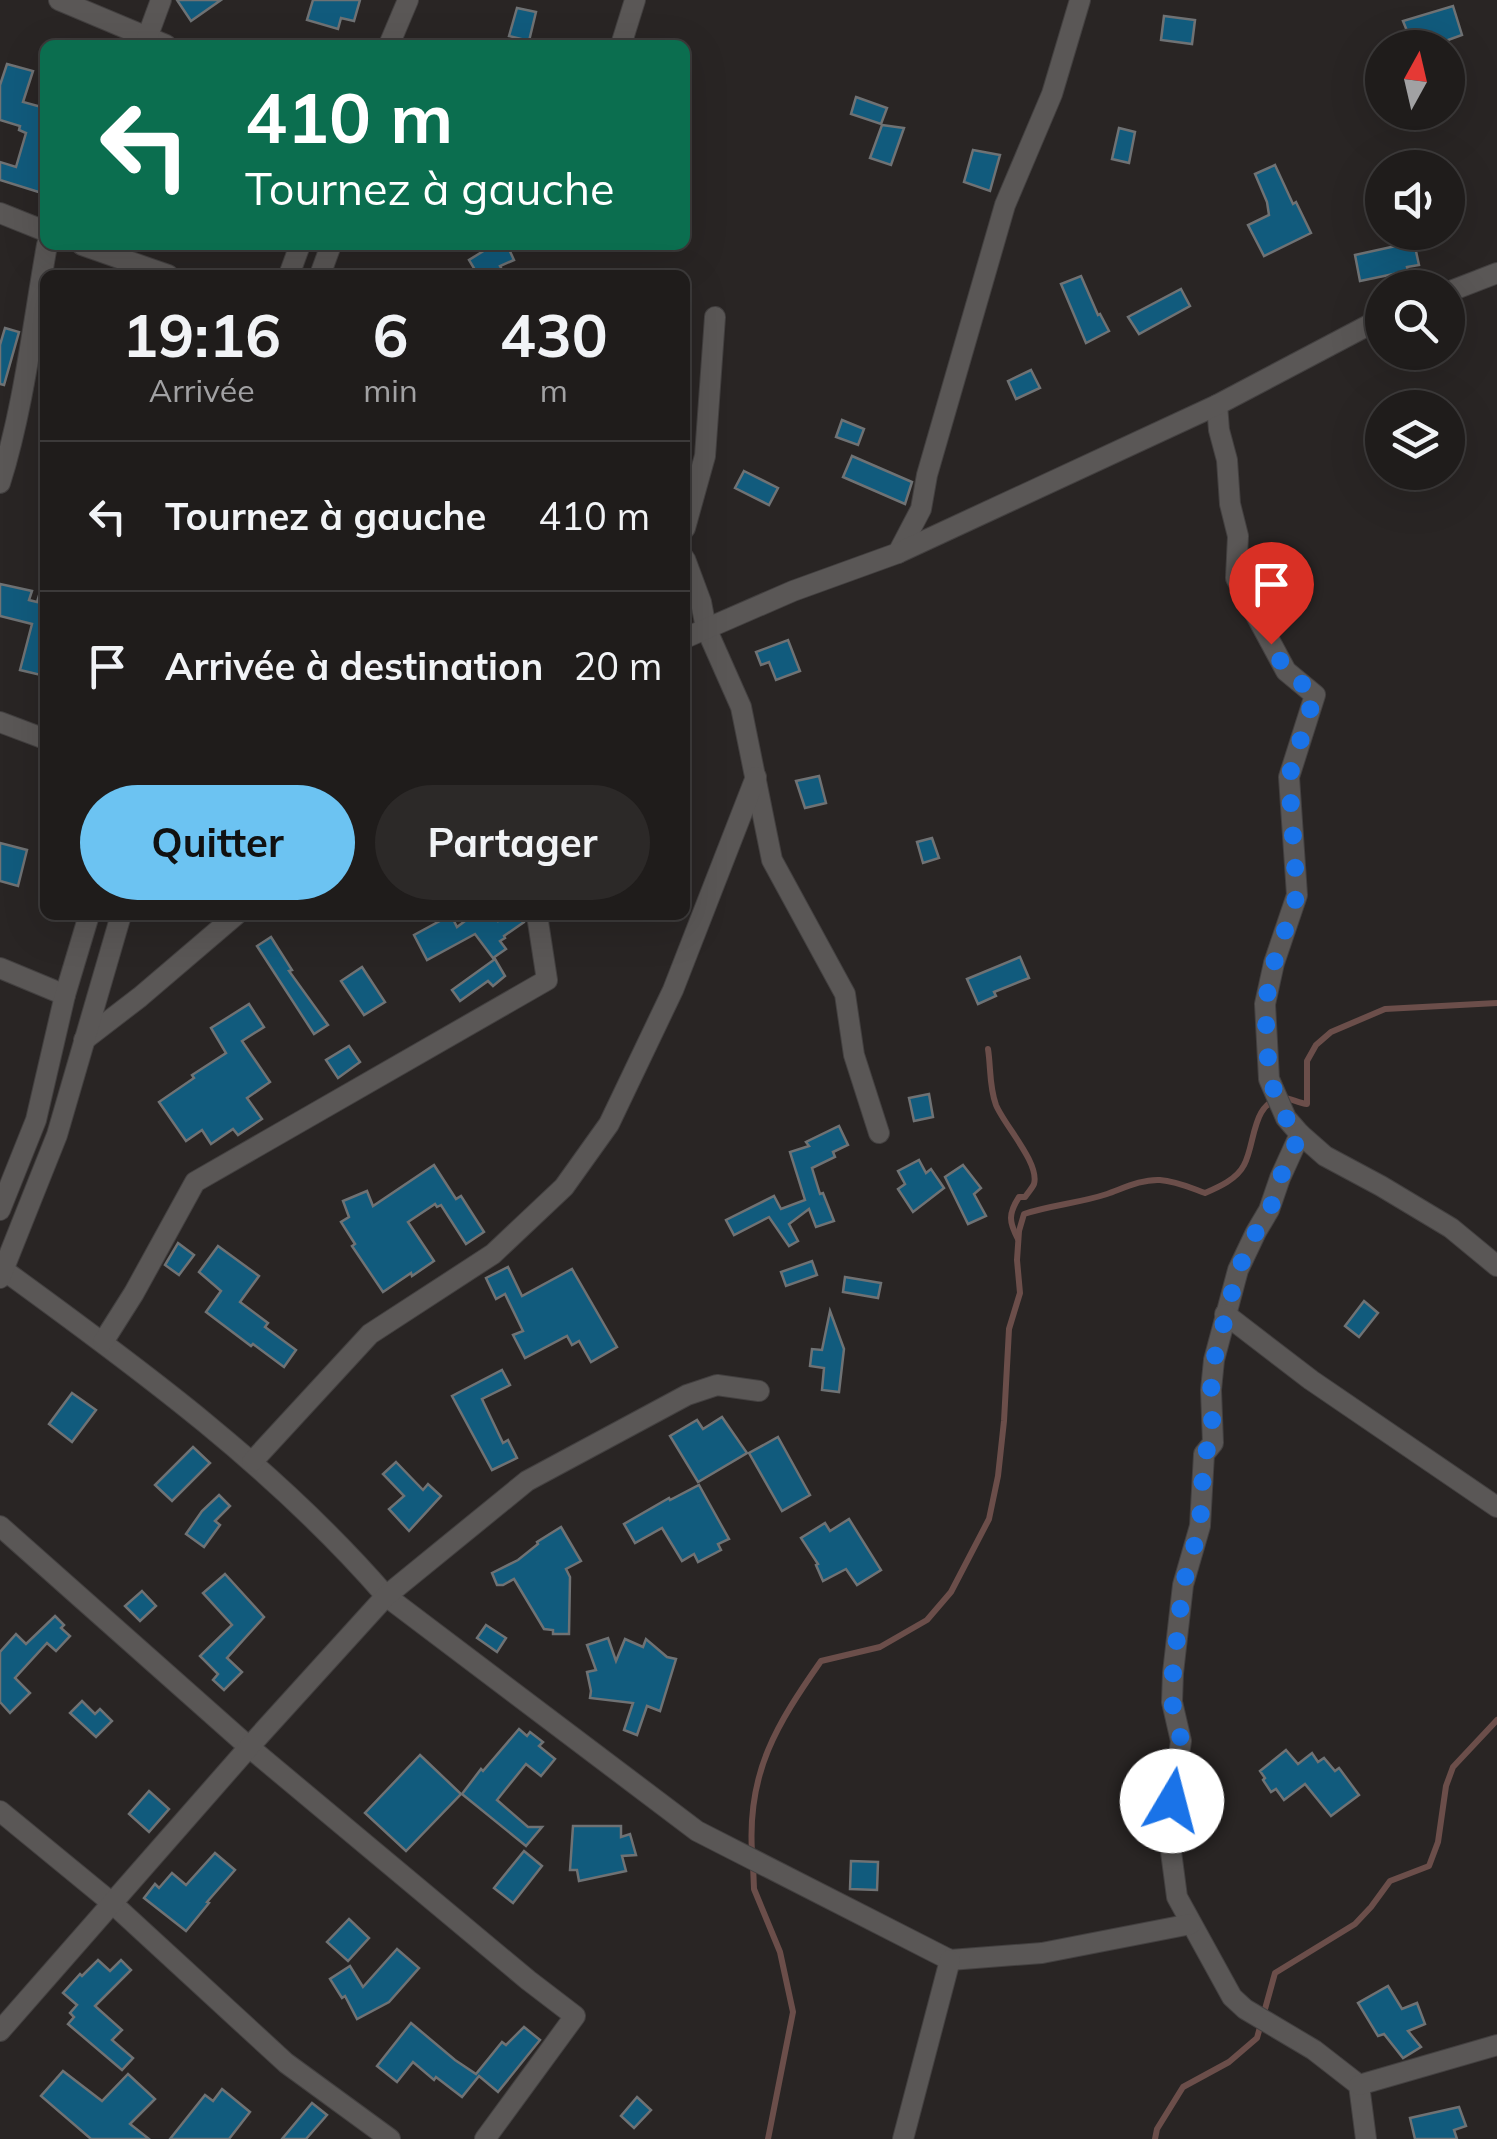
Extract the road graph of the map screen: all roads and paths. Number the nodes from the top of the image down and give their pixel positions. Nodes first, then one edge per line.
1 (60, 0) edge
2 (161, 0) edge
3 (408, 0) edge
4 (634, 0) edge
5 (1080, 0) edge
6 (155, 40) edge
7 (157, 40) edge
8 (391, 40) edge
9 (622, 40) edge
10 (0, 213) edge
11 (40, 229) edge
12 (96, 250) edge
13 (154, 270) edge
14 (1497, 273) edge
15 (40, 279) edge
16 (1465, 285) edge
17 (715, 316) dead end
18 (1365, 327) edge
19 (1216, 405) junction
20 (0, 482) edge
21 (690, 509) edge
22 (898, 552) junction
23 (690, 573) edge
24 (706, 628) junction
25 (690, 636) edge
26 (0, 722) edge
27 (40, 738) edge
28 (756, 777) junction
29 (88, 920) edge
30 (120, 920) edge
31 (230, 920) edge
32 (538, 920) edge
33 (0, 968) edge
34 (66, 995) junction
35 (84, 1040) junction
36 (879, 1133) dead end
37 (1300, 1134) junction
38 (0, 1210) edge
39 (1497, 1266) edge
40 (2, 1275) edge
41 (1225, 1314) junction
42 (103, 1342) junction
43 (759, 1391) dead end
44 (252, 1462) junction
45 (1497, 1507) edge
46 (0, 1526) edge
47 (386, 1596) junction
48 (249, 1747) junction
49 (0, 1810) edge
50 (112, 1903) junction
51 (1191, 1924) junction
52 (950, 1960) junction
53 (0, 2031) edge
54 (1497, 2046) edge
55 (1359, 2086) junction
56 (390, 2139) edge
57 (485, 2139) edge
58 (903, 2139) edge
59 (1366, 2139) edge

1 - 6 street
2 - 7 street
3 - 8 street
4 - 9 street
5 - 22 street
10 - 11 street
12 - 13 street
14 - 16 street
15 - 20 street
17 - 21 street
18 - 19 street
19 - 22 street
19 - 37 street
22 - 24 street
23 - 24 street
24 - 25 street
24 - 28 street
26 - 27 street
28 - 36 street
28 - 44 street
29 - 34 street
30 - 35 street
31 - 35 street
32 - 42 street
33 - 34 street
34 - 38 street
35 - 40 street
37 - 39 street
37 - 41 street
40 - 42 street
41 - 45 street
41 - 51 street
42 - 44 street
43 - 47 street
44 - 47 street
46 - 48 street
47 - 48 street
47 - 52 street
48 - 50 street
48 - 57 street
49 - 50 street
50 - 53 street
50 - 56 street
51 - 52 street
51 - 55 street
52 - 58 street
54 - 55 street
55 - 59 street

